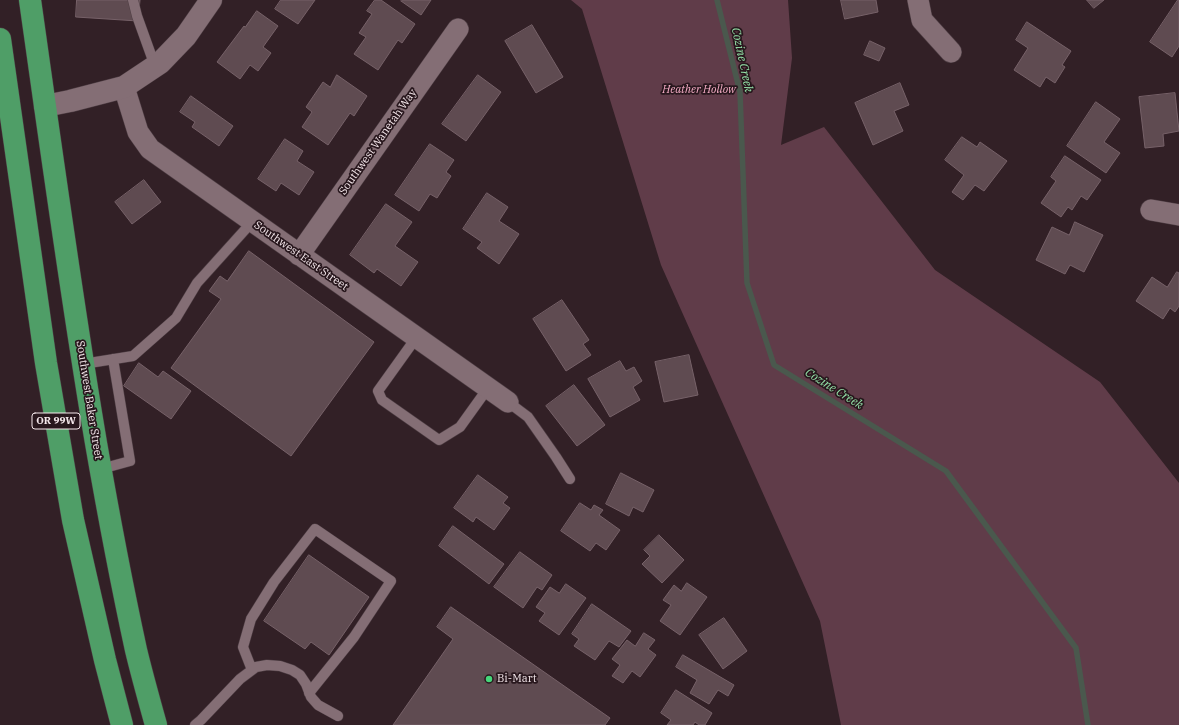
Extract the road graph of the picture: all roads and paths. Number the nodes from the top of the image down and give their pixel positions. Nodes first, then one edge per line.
1 (30, 0) edge
2 (133, 0) edge
3 (211, 0) edge
4 (918, 0) edge
5 (458, 29) dead end
6 (0, 40) edge
7 (951, 52) dead end
8 (155, 66) junction
9 (124, 86) junction
10 (45, 106) junction
11 (5, 114) edge
12 (1151, 210) dead end
13 (1179, 215) edge
14 (252, 222) junction
15 (299, 255) junction
16 (416, 338) junction
17 (113, 360) junction
18 (83, 364) junction
19 (488, 388) junction
20 (508, 402) joint
21 (101, 469) junction
22 (570, 479) dead end
23 (252, 670) junction
24 (309, 693) junction
25 (338, 716) dead end
26 (122, 725) edge
27 (156, 725) edge
28 (195, 725) edge

1 - 10 highway, Southwest Baker Street
2 - 8 lane
3 - 8 main road
4 - 7 street
5 - 15 street, Southwest Wanetah Way
6 - 11 highway
8 - 9 main road
9 - 10 main road
9 - 14 street, Southwest East Street
10 - 11 highway
10 - 18 highway, Southwest Baker Street / OR 99W
11 - 26 highway, OR 99W
12 - 13 street
14 - 15 street, Southwest East Street
14 - 17 lane
15 - 16 street, Southwest East Street
16 - 19 street, Southwest East Street
16 - 19 lane
17 - 18 lane
17 - 21 lane
18 - 21 highway, Southwest Baker Street / OR 99W
19 - 20 street, Southwest East Street
20 - 22 lane
21 - 27 highway, Southwest Baker Street / OR 99W
23 - 24 lane
23 - 24 lane
23 - 28 lane
24 - 25 lane

